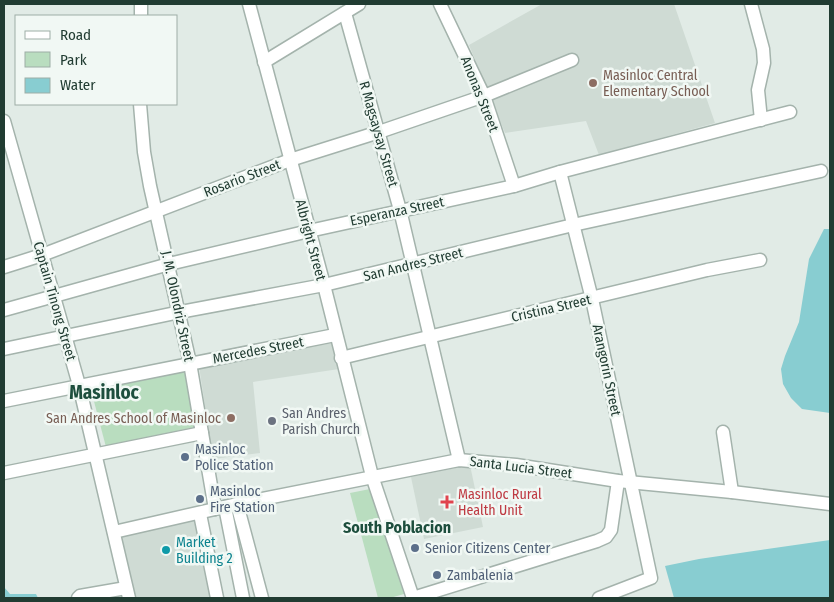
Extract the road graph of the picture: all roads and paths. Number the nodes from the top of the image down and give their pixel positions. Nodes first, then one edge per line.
1 (249, 4) edge
2 (360, 4) edge
3 (440, 4) edge
4 (751, 4) edge
5 (345, 13) junction
6 (572, 60) dead end
7 (264, 62) junction
8 (484, 96) junction
9 (140, 105) edge
10 (790, 112) dead end
11 (761, 120) junction
12 (4, 121) edge
13 (379, 132) junction
14 (290, 160) junction
15 (822, 171) dead end
16 (560, 172) junction
17 (514, 186) junction
18 (400, 210) junction
19 (156, 211) junction
20 (573, 225) junction
21 (309, 231) junction
22 (42, 255) junction
23 (760, 260) dead end
24 (169, 264) junction
25 (414, 264) junction
26 (4, 267) edge
27 (324, 285) junction
28 (54, 296) junction
29 (592, 298) junction
30 (4, 310) edge
31 (180, 312) junction
32 (335, 335) junction
33 (430, 336) junction
34 (66, 337) junction
35 (4, 349) edge
36 (341, 358) junction
37 (190, 363) junction
38 (79, 385) junction
39 (4, 401) edge
40 (723, 432) dead end
41 (202, 433) junction
42 (96, 455) junction
43 (459, 460) junction
44 (4, 473) edge
45 (372, 476) junction
46 (618, 480) junction
47 (631, 482) junction
48 (732, 492) junction
49 (237, 504) junction
50 (830, 504) edge
51 (220, 508) junction
52 (200, 514) junction
53 (114, 532) junction
54 (254, 568) junction
55 (238, 572) junction
56 (127, 593) edge
57 (78, 598) edge
58 (216, 598) edge
59 (243, 598) edge
60 (262, 598) edge
61 (413, 598) edge
62 (599, 598) edge

1 - 7 street, Albright Street
2 - 5 street
3 - 8 street, Anonas Street
4 - 11 street
5 - 7 street
5 - 13 street, R Magsaysay Street
6 - 8 street, Rosario Street
7 - 14 street, Albright Street
8 - 13 street, Rosario Street
8 - 17 street, Anonas Street
9 - 19 street, J. M. Olondriz Street
10 - 11 street, Esperanza Street
11 - 16 street, Esperanza Street
12 - 22 street, Captain Tinong Street
13 - 14 street, Rosario Street
13 - 18 street, R Magsaysay Street
14 - 19 street, Rosario Street
14 - 21 street, Albright Street
15 - 20 street, San Andres Street
16 - 17 street, Esperanza Street
16 - 20 street, Arangorin Street
17 - 18 street, Esperanza Street
18 - 21 street, Esperanza Street
18 - 25 street, R Magsaysay Street
19 - 22 street, Rosario Street
19 - 24 street, J. M. Olondriz Street
20 - 25 street, San Andres Street
20 - 29 street, Arangorin Street
21 - 24 street, Esperanza Street
21 - 27 street, Albright Street
22 - 26 street, Rosario Street
22 - 28 street, Captain Tinong Street
23 - 29 street, Cristina Street
24 - 28 street, Esperanza Street
24 - 31 street, J. M. Olondriz Street
25 - 27 street, San Andres Street
25 - 33 street, R Magsaysay Street
27 - 31 street, San Andres Street
27 - 32 street, Albright Street
28 - 30 street, Esperanza Street
28 - 34 street, Captain Tinong Street
29 - 33 street, Cristina Street
29 - 47 street, Arangorin Street
31 - 34 street, San Andres Street
31 - 37 street, J. M. Olondriz Street
32 - 36 street, Albright Street
32 - 37 street, Mercedes Street
33 - 36 street, Cristina Street
33 - 43 street, R Magsaysay Street
34 - 35 street, San Andres Street
34 - 38 street, Captain Tinong Street
36 - 45 street, Albright Street
37 - 38 street, Mercedes Street
37 - 41 street, J. M. Olondriz Street
38 - 39 street, Mercedes Street
38 - 42 street, Captain Tinong Street
40 - 48 street
41 - 42 street
41 - 51 street, J. M. Olondriz Street
42 - 44 street
42 - 53 street, Captain Tinong Street
43 - 45 street, Santa Lucia Street
43 - 46 street, Santa Lucia Street
45 - 49 street, Santa Lucia Street
45 - 61 street, Albright Street
46 - 47 street, Santa Lucia Street
46 - 61 street
47 - 48 street, Santa Lucia Street
47 - 62 street, Arangorin Street
48 - 50 street, Santa Lucia Street
49 - 51 street, Santa Lucia Street
49 - 54 street
51 - 52 street, Santa Lucia Street
51 - 55 street, J. M. Olondriz Street
52 - 53 street, Santa Lucia Street
52 - 58 street
53 - 56 street, Captain Tinong Street
54 - 55 street
54 - 60 street
55 - 59 street, J. M. Olondriz Street
56 - 57 street

